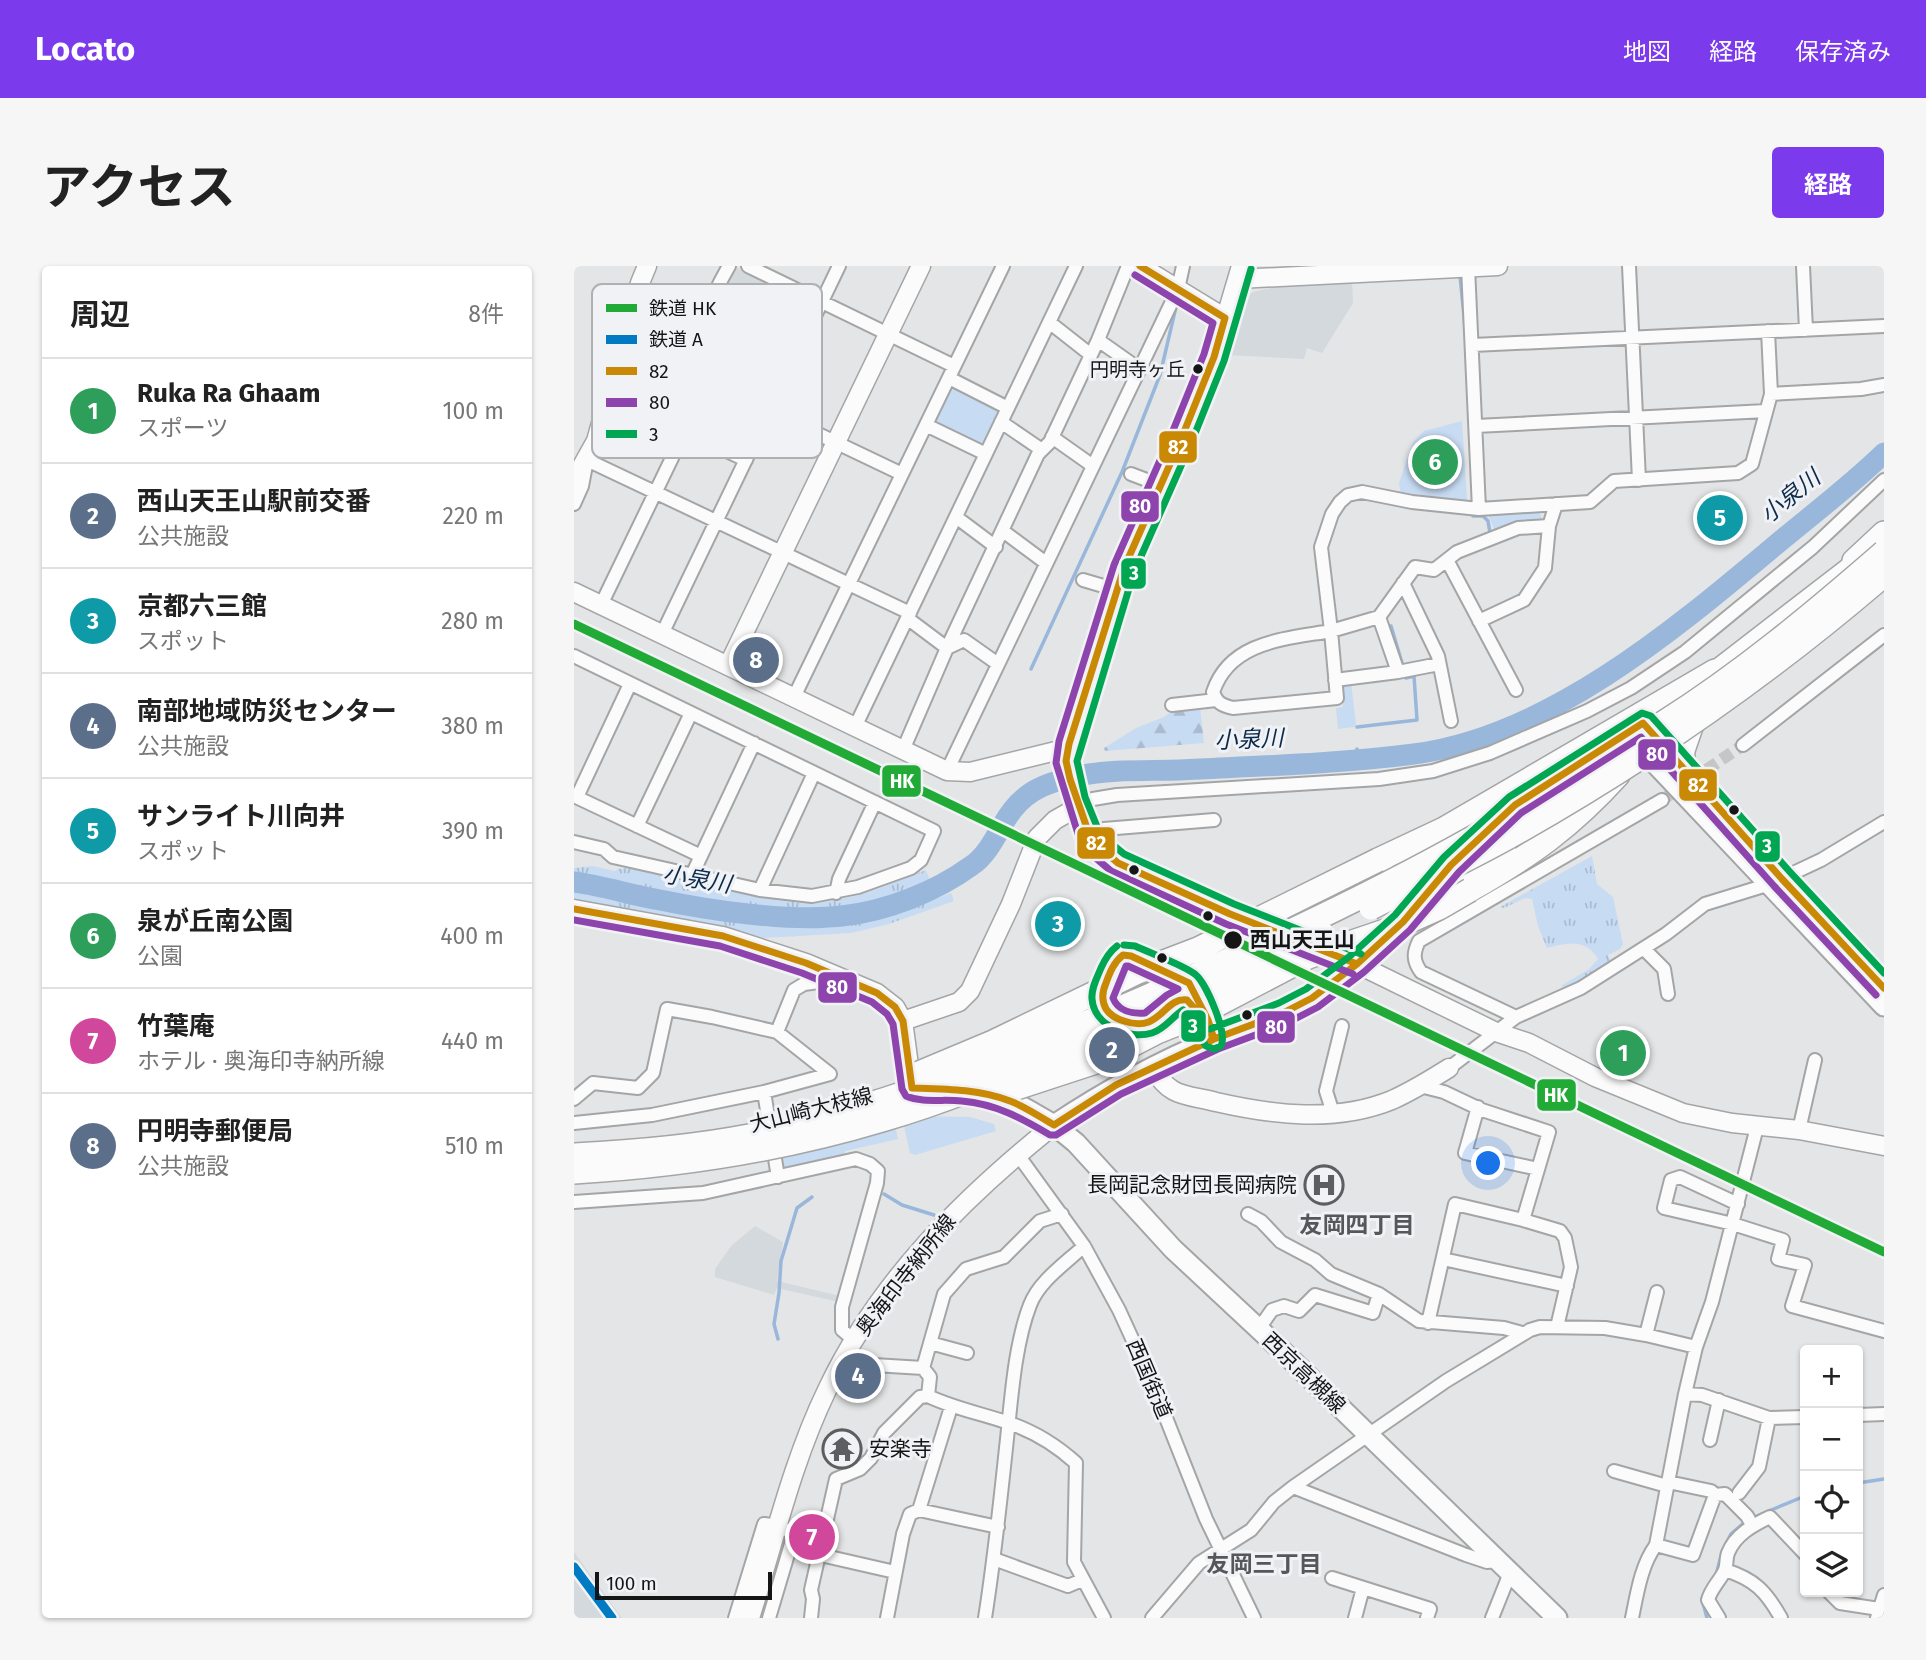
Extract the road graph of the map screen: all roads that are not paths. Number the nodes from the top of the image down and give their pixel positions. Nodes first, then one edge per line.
1 (647, 266) edge
2 (729, 266) edge
3 (839, 266) edge
4 (921, 266) edge
5 (1003, 266) edge
6 (1076, 266) edge
7 (1128, 266) edge
8 (1140, 266) edge
9 (1183, 266) edge
10 (1497, 266) edge
11 (1629, 266) edge
12 (1803, 266) edge
13 (1464, 267) edge
14 (757, 268) edge
15 (1405, 268) edge
16 (1240, 272) edge
17 (639, 284) edge
18 (718, 284) edge
19 (788, 284) edge
20 (1178, 289) junction
21 (822, 302) joint
22 (1225, 318) junction
23 (1049, 322) junction
24 (1884, 326) edge
25 (1806, 330) junction
26 (1768, 331) junction
27 (888, 334) junction
28 (1632, 338) junction
29 (1098, 340) junction
30 (1473, 345) junction
31 (1091, 355) junction
32 (1139, 369) junction
33 (952, 372) junction
34 (1884, 385) edge
35 (1771, 394) junction
36 (1008, 408) junction
37 (1766, 411) junction
38 (1636, 418) junction
39 (1001, 422) junction
40 (926, 425) junction
41 (1476, 426) junction
42 (822, 435) edge
43 (1052, 437) junction
44 (836, 442) junction
45 (592, 449) edge
46 (1042, 450) junction
47 (986, 454) junction
48 (672, 458) edge
49 (742, 458) edge
50 (587, 460) junction
51 (746, 460) joint
52 (1093, 466) junction
53 (902, 474) junction
54 (1131, 474) dead end
55 (574, 480) edge
56 (1639, 480) junction
57 (1884, 480) edge
58 (1160, 485) junction
59 (655, 492) junction
60 (574, 504) edge
61 (1556, 504) junction
62 (1479, 509) junction
63 (956, 517) junction
64 (716, 521) junction
65 (1549, 526) junction
66 (1003, 531) junction
67 (1884, 533) edge
68 (1884, 542) edge
69 (996, 547) junction
70 (783, 552) junction
71 (1884, 552) edge
72 (1447, 560) junction
73 (1884, 560) edge
74 (1854, 561) junction
75 (1046, 563) junction
76 (1083, 580) dead end
77 (1402, 583) junction
78 (849, 584) junction
79 (1881, 585) edge
80 (1117, 590) junction
81 (574, 592) edge
82 (601, 605) junction
83 (908, 615) junction
84 (1378, 617) junction
85 (1479, 621) junction
86 (1331, 631) junction
87 (662, 634) junction
88 (1884, 635) edge
89 (947, 648) junction
90 (574, 656) edge
91 (998, 664) junction
92 (1440, 664) junction
93 (1772, 664) junction
94 (728, 666) junction
95 (1715, 671) junction
96 (1398, 672) junction
97 (1335, 680) junction
98 (631, 684) junction
99 (1516, 690) dead end
100 (793, 697) junction
101 (1216, 700) junction
102 (1172, 705) dead end
103 (691, 713) junction
104 (1696, 720) junction
105 (1451, 721) dead end
106 (855, 727) junction
107 (1651, 740) junction
108 (754, 743) junction
109 (1744, 745) tunnel mouth
110 (902, 750) junction
111 (1067, 755) junction
112 (947, 771) junction
113 (1687, 772) junction
114 (814, 773) junction
115 (1618, 775) junction
116 (576, 797) edge
117 (1662, 800) tunnel mouth
118 (875, 802) junction
119 (1077, 803) junction
120 (1515, 806) dead end
121 (1214, 820) dead end
122 (1884, 822) edge
123 (637, 826) junction
124 (1089, 834) junction
125 (574, 842) edge
126 (701, 856) junction
127 (1451, 865) dead end
128 (1383, 869) junction
129 (692, 876) junction
130 (1776, 881) junction
131 (760, 891) junction
132 (836, 892) junction
133 (574, 908) edge
134 (1403, 922) junction
135 (1644, 948) junction
136 (1352, 954) junction
137 (844, 978) junction
138 (1884, 988) edge
139 (1668, 994) dead end
140 (1884, 1006) edge
141 (1516, 1017) junction
142 (903, 1021) junction
143 (1342, 1026) dead end
144 (777, 1032) junction
145 (1496, 1032) junction
146 (1815, 1059) dead end
147 (1153, 1068) junction
148 (1449, 1068) joint
149 (1420, 1086) junction
150 (912, 1088) junction
151 (764, 1092) junction
152 (574, 1099) edge
153 (1478, 1107) junction
154 (1333, 1113) junction
155 (769, 1121) junction
156 (574, 1123) edge
157 (1054, 1125) junction
158 (1757, 1127) junction
159 (1799, 1130) junction
160 (712, 1143) junction
161 (574, 1144) edge
162 (786, 1145) junction
163 (1884, 1146) edge
164 (574, 1155) edge
165 (1018, 1155) junction
166 (1538, 1169) junction
167 (574, 1172) edge
168 (778, 1177) junction
169 (574, 1202) edge
170 (1738, 1204) junction
171 (1248, 1213) dead end
172 (1062, 1214) junction
173 (1523, 1220) junction
174 (1733, 1224) junction
175 (1084, 1246) junction
176 (1443, 1259) junction
177 (1567, 1286) junction
178 (1657, 1293) dead end
179 (1379, 1294) junction
180 (1428, 1323) junction
181 (1557, 1328) junction
182 (1258, 1329) junction
183 (1884, 1331) edge
184 (1522, 1333) junction
185 (1646, 1335) junction
186 (855, 1340) junction
187 (930, 1343) junction
188 (1696, 1347) junction
189 (968, 1353) dead end
190 (841, 1363) junction
191 (923, 1368) junction
192 (1685, 1394) junction
193 (928, 1396) junction
194 (1719, 1400) junction
195 (951, 1407) junction
196 (1884, 1414) edge
197 (1863, 1415) edge
198 (1800, 1417) edge
199 (1769, 1418) junction
200 (1009, 1422) junction
201 (1368, 1436) junction
202 (1710, 1440) dead end
203 (1614, 1471) dead end
204 (1668, 1484) junction
205 (1293, 1487) junction
206 (1739, 1493) dead end
207 (1715, 1495) junction
208 (919, 1510) junction
209 (1750, 1521) junction
210 (779, 1526) junction
211 (998, 1527) junction
212 (1656, 1545) junction
213 (1220, 1547) junction
214 (790, 1548) junction
215 (1800, 1549) edge
216 (819, 1556) junction
217 (994, 1559) junction
218 (1504, 1567) junction
219 (1725, 1570) junction
220 (895, 1572) junction
221 (1332, 1578) dead end
222 (1082, 1580) junction
223 (1363, 1588) junction
224 (1884, 1595) edge
225 (1834, 1597) edge
226 (1878, 1614) edge
227 (734, 1618) edge
228 (750, 1618) edge
229 (769, 1618) edge
230 (811, 1618) edge
231 (887, 1618) edge
232 (985, 1618) edge
233 (1104, 1618) edge
234 (1152, 1618) edge
235 (1254, 1618) edge
236 (1355, 1618) edge
237 (1427, 1618) edge
238 (1492, 1618) edge
239 (1557, 1618) edge
240 (1632, 1618) edge
241 (1720, 1618) edge
242 (1782, 1618) edge

1 - 17 street
2 - 18 street
3 - 21 street
4 - 27 street
5 - 33 street
6 - 23 street
7 - 29 street
8 - 20 street
9 - 20 street
10 - 13 street
11 - 28 street
12 - 25 street
13 - 15 street
13 - 30 street
14 - 19 street
15 - 16 street
16 - 22 street
20 - 22 street
20 - 32 street
21 - 27 street
22 - 58 street
23 - 31 street
23 - 36 street
24 - 25 street
25 - 26 street
26 - 28 street
26 - 35 street
27 - 33 street
27 - 44 street
28 - 30 street
28 - 38 street
29 - 31 street
29 - 32 street
30 - 41 street
31 - 43 street
32 - 52 street
33 - 36 street
33 - 40 street
34 - 35 street
35 - 37 street
36 - 39 street
37 - 38 street
37 - 56 street
38 - 41 street
38 - 56 street
39 - 46 street
39 - 47 street
40 - 47 street
40 - 53 street
41 - 62 street
42 - 44 street
43 - 46 street
43 - 52 street
44 - 53 street
44 - 70 street
45 - 50 street
46 - 66 street
47 - 63 street
48 - 59 street
49 - 51 street
50 - 55 street
50 - 59 street
50 - 60 street
51 - 64 street
52 - 75 street
53 - 78 street
54 - 58 street
56 - 61 street
57 - 119 street
58 - 80 street
59 - 64 street
59 - 82 street
61 - 62 street
61 - 65 street
62 - 86 street
63 - 69 street
63 - 83 street
64 - 70 street
64 - 87 street
65 - 72 street
65 - 85 street
66 - 69 street
66 - 75 street
67 - 74 highway
68 - 74 street
69 - 89 street
70 - 78 street
70 - 94 street
71 - 160 highway, bridge
72 - 77 street
72 - 85 street
73 - 93 street
74 - 95 street
75 - 91 street
76 - 80 street
77 - 84 street
77 - 92 street
78 - 83 street
78 - 100 street
79 - 93 highway
79 - 162 highway, bridge
80 - 111 street
81 - 82 street
82 - 87 street
83 - 89 street
83 - 106 street
84 - 86 street
84 - 96 street
85 - 99 street
86 - 97 street
86 - 101 street
87 - 94 street
88 - 109 street
89 - 91 street
89 - 110 street
90 - 98 street
91 - 112 street
92 - 96 street
92 - 105 street
93 - 104 street
94 - 100 street
95 - 107 street
95 - 128 highway
96 - 97 street
97 - 101 street
98 - 103 street
98 - 116 street
100 - 106 street
101 - 102 street
103 - 108 street
103 - 123 street
104 - 107 street
104 - 113 street
106 - 110 street
107 - 113 main road
107 - 115 main road
107 - 120 main road
107 - 128 highway
107 - 130 main road
108 - 114 street
108 - 126 street
110 - 112 street
111 - 112 street
111 - 119 street
113 - 130 main road
114 - 118 street
114 - 131 street
115 - 134 main road
115 - 136 highway, bridge
116 - 123 street
117 - 141 street
118 - 132 street
118 - 132 street
119 - 124 street
119 - 142 street
121 - 124 street
122 - 130 street
123 - 126 street
124 - 136 street
125 - 129 street
126 - 129 street
127 - 134 main road
128 - 160 highway, bridge
129 - 131 street
130 - 135 street
130 - 138 main road
130 - 140 main road
131 - 132 street
133 - 137 street
134 - 136 main road
135 - 139 street
135 - 141 street
136 - 145 street
136 - 147 main road
136 - 162 highway, bridge
137 - 142 street
137 - 144 street
141 - 145 street
142 - 150 street
143 - 154 street
144 - 151 street
144 - 152 street
145 - 148 street
145 - 158 street
146 - 159 street
147 - 154 street
147 - 157 main road
148 - 149 street
149 - 153 street
149 - 154 street
150 - 155 main road, 大山崎大枝線
150 - 157 main road, 大山崎大枝線
151 - 155 street
151 - 156 street
153 - 166 street
153 - 166 street
155 - 161 main road, 大山崎大枝線
155 - 168 street
157 - 165 street, 奥海印寺納所線
157 - 182 main road, 西京高槻線
158 - 159 street
158 - 170 street
159 - 163 street
160 - 164 highway, bridge
162 - 167 highway, bridge
165 - 172 street, 西国街道
165 - 186 street, 奥海印寺納所線
166 - 173 street
168 - 169 street
168 - 186 street
170 - 174 street
170 - 174 street
171 - 179 street
172 - 175 street, 西国街道
172 - 187 street
173 - 176 street
173 - 177 street
174 - 183 street
174 - 188 street
175 - 200 street
175 - 213 street, 西国街道
176 - 177 street
176 - 180 street
177 - 181 street
178 - 185 street
179 - 180 street
179 - 182 street
180 - 184 street
181 - 184 street
181 - 185 street
182 - 201 main road, 西京高槻線
184 - 201 street
185 - 188 street
186 - 190 street, 奥海印寺納所線
187 - 189 street
187 - 191 street
188 - 192 street
190 - 191 street
190 - 210 street, 奥海印寺納所線
191 - 193 street
192 - 194 street
192 - 204 street
193 - 195 street
193 - 216 street
194 - 199 street
194 - 202 street
195 - 200 street
195 - 208 street
196 - 197 street
198 - 199 street
199 - 206 street
200 - 211 street
200 - 222 street
201 - 205 street
201 - 218 main road, 西京高槻線
203 - 204 street
204 - 207 street
204 - 212 street
205 - 213 street
205 - 218 street
207 - 209 street
207 - 212 street
208 - 211 street
208 - 220 street
209 - 215 street
209 - 219 street
210 - 214 street
210 - 227 street
210 - 228 street, 奥海印寺納所線
211 - 217 street
212 - 240 street
213 - 234 street
213 - 235 street, 西国街道
214 - 216 street
214 - 229 street
216 - 220 street
216 - 230 street
217 - 222 street
217 - 232 street
218 - 238 street
218 - 239 main road, 西京高槻線
219 - 241 street
219 - 242 street
220 - 231 street
221 - 223 street
222 - 233 street
223 - 236 street
223 - 237 street
224 - 226 street
225 - 226 street

